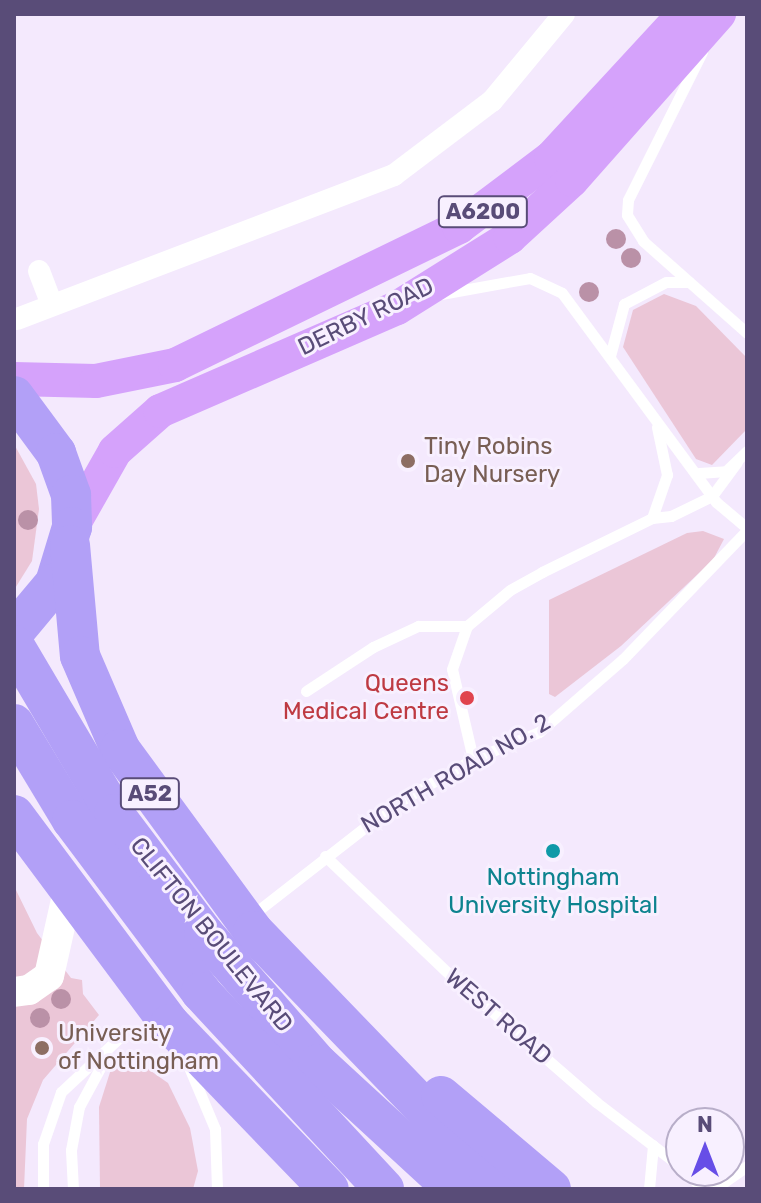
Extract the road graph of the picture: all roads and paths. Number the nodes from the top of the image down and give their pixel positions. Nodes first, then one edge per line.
1 (564, 14) edge
2 (706, 16) edge
3 (39, 271) dead end
4 (690, 282) junction
5 (413, 299) junction
6 (52, 305) junction
7 (17, 319) dead end
8 (747, 333) edge
9 (610, 356) junction
10 (14, 379) edge
11 (14, 396) edge
12 (656, 424) junction
13 (747, 451) edge
14 (737, 462) junction
15 (699, 473) junction
16 (712, 496) junction
17 (652, 518) junction
18 (747, 529) edge
19 (71, 536) junction
20 (467, 626) junction
21 (18, 634) edge
22 (306, 691) dead end
23 (14, 724) edge
24 (473, 759) junction
25 (14, 815) edge
26 (325, 856) junction
27 (68, 891) junction
28 (260, 909) dead end
29 (14, 992) edge
30 (317, 1002) junction
31 (170, 1024) junction
32 (653, 1145) junction
33 (665, 1155) edge
34 (747, 1166) edge
35 (43, 1189) edge
36 (73, 1189) edge
37 (217, 1189) edge
38 (329, 1189) edge
39 (384, 1189) edge
40 (454, 1189) edge
41 (502, 1189) edge
42 (551, 1189) edge
43 (649, 1189) edge
44 (714, 1189) edge

1 - 6 street
2 - 4 lane
2 - 5 main road, DERBY ROAD / A6200
2 - 10 main road, DERBY ROAD / A6200
3 - 6 street
4 - 8 lane
4 - 9 lane
5 - 9 lane
5 - 19 main road, DERBY ROAD / A6200
6 - 7 street
9 - 12 lane
11 - 19 highway, A52
12 - 15 lane
12 - 17 lane
13 - 14 lane
14 - 15 lane
14 - 16 lane
15 - 16 lane
16 - 17 lane
16 - 18 lane
17 - 20 lane
18 - 24 lane, NORTH ROAD NO. 2
19 - 21 highway, A52
19 - 30 highway, A52
20 - 22 lane
20 - 24 lane
21 - 40 highway, CLIFTON BOULEVARD
23 - 39 highway, CLIFTON BOULEVARD
24 - 26 lane, NORTH ROAD NO. 2
25 - 27 highway
26 - 28 lane, NORTH ROAD NO. 2
26 - 32 lane, WEST ROAD
27 - 29 street
27 - 31 highway
30 - 41 highway, A52
30 - 42 highway
31 - 37 lane
31 - 38 highway
32 - 33 lane, WEST ROAD
32 - 43 lane
34 - 44 lane
35 - 36 lane

